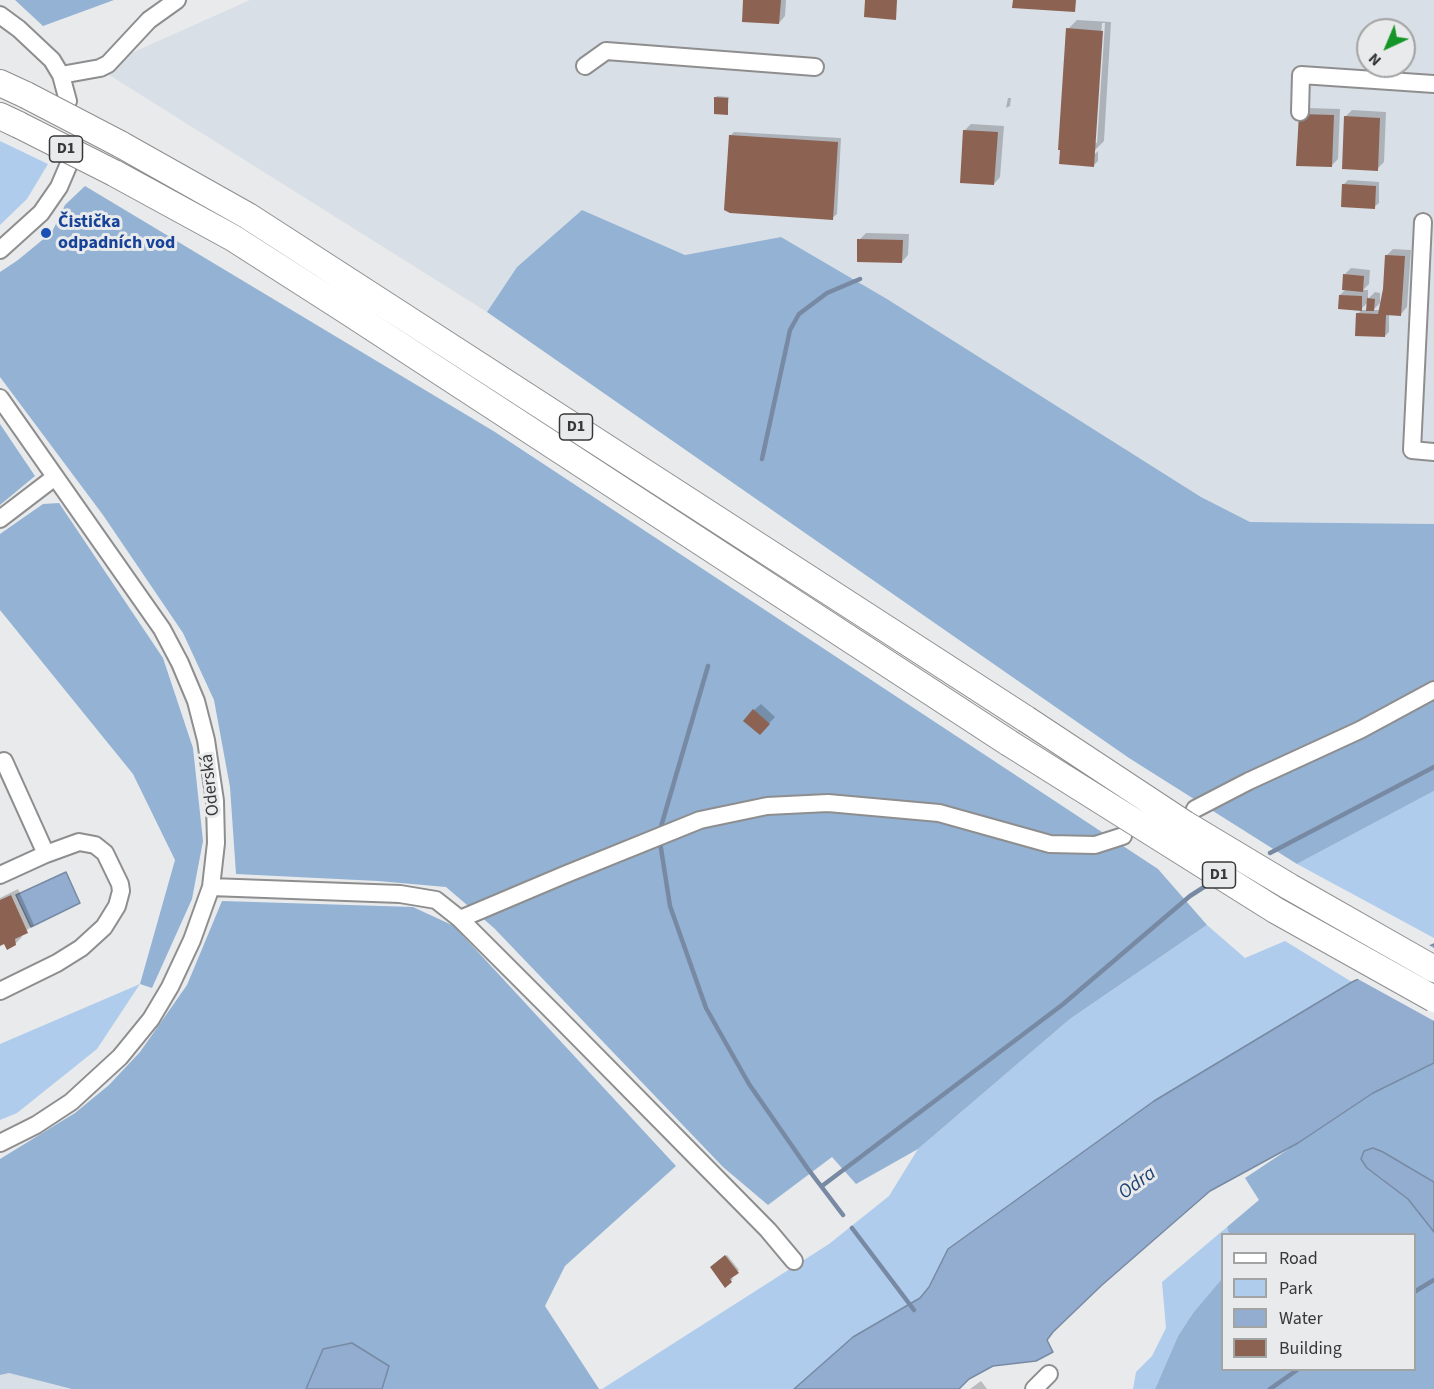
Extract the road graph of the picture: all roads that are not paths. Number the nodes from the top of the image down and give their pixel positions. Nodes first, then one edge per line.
1 (177, 0) edge
2 (0, 15) edge
3 (585, 66) dead end
4 (815, 67) dead end
5 (61, 75) junction
6 (0, 83) edge
7 (1434, 84) edge
8 (68, 101) dead end
9 (1300, 112) dead end
10 (9, 121) edge
11 (68, 166) dead end
12 (1423, 222) dead end
13 (0, 250) edge
14 (0, 398) edge
15 (1434, 452) edge
16 (55, 477) junction
17 (0, 519) edge
18 (1434, 690) edge
19 (1, 759) edge
20 (1195, 809) dead end
21 (1123, 836) dead end
22 (46, 854) junction
23 (0, 875) edge
24 (211, 887) junction
25 (460, 920) junction
26 (1434, 969) edge
27 (0, 991) edge
28 (1434, 999) edge
29 (0, 1143) edge
30 (794, 1261) dead end
31 (1049, 1374) dead end
32 (1034, 1389) edge

1 - 5 street
2 - 5 street
3 - 4 street
5 - 8 street
6 - 26 highway, D1, bridge
7 - 9 street
10 - 28 highway, D1, bridge
11 - 13 street
12 - 15 street
14 - 16 street, Oderská
16 - 17 street
16 - 24 street, Oderská
18 - 20 street
19 - 22 street
21 - 25 street
22 - 23 street
22 - 27 street
24 - 25 street
24 - 29 street, Oderská
25 - 30 street
31 - 32 street

